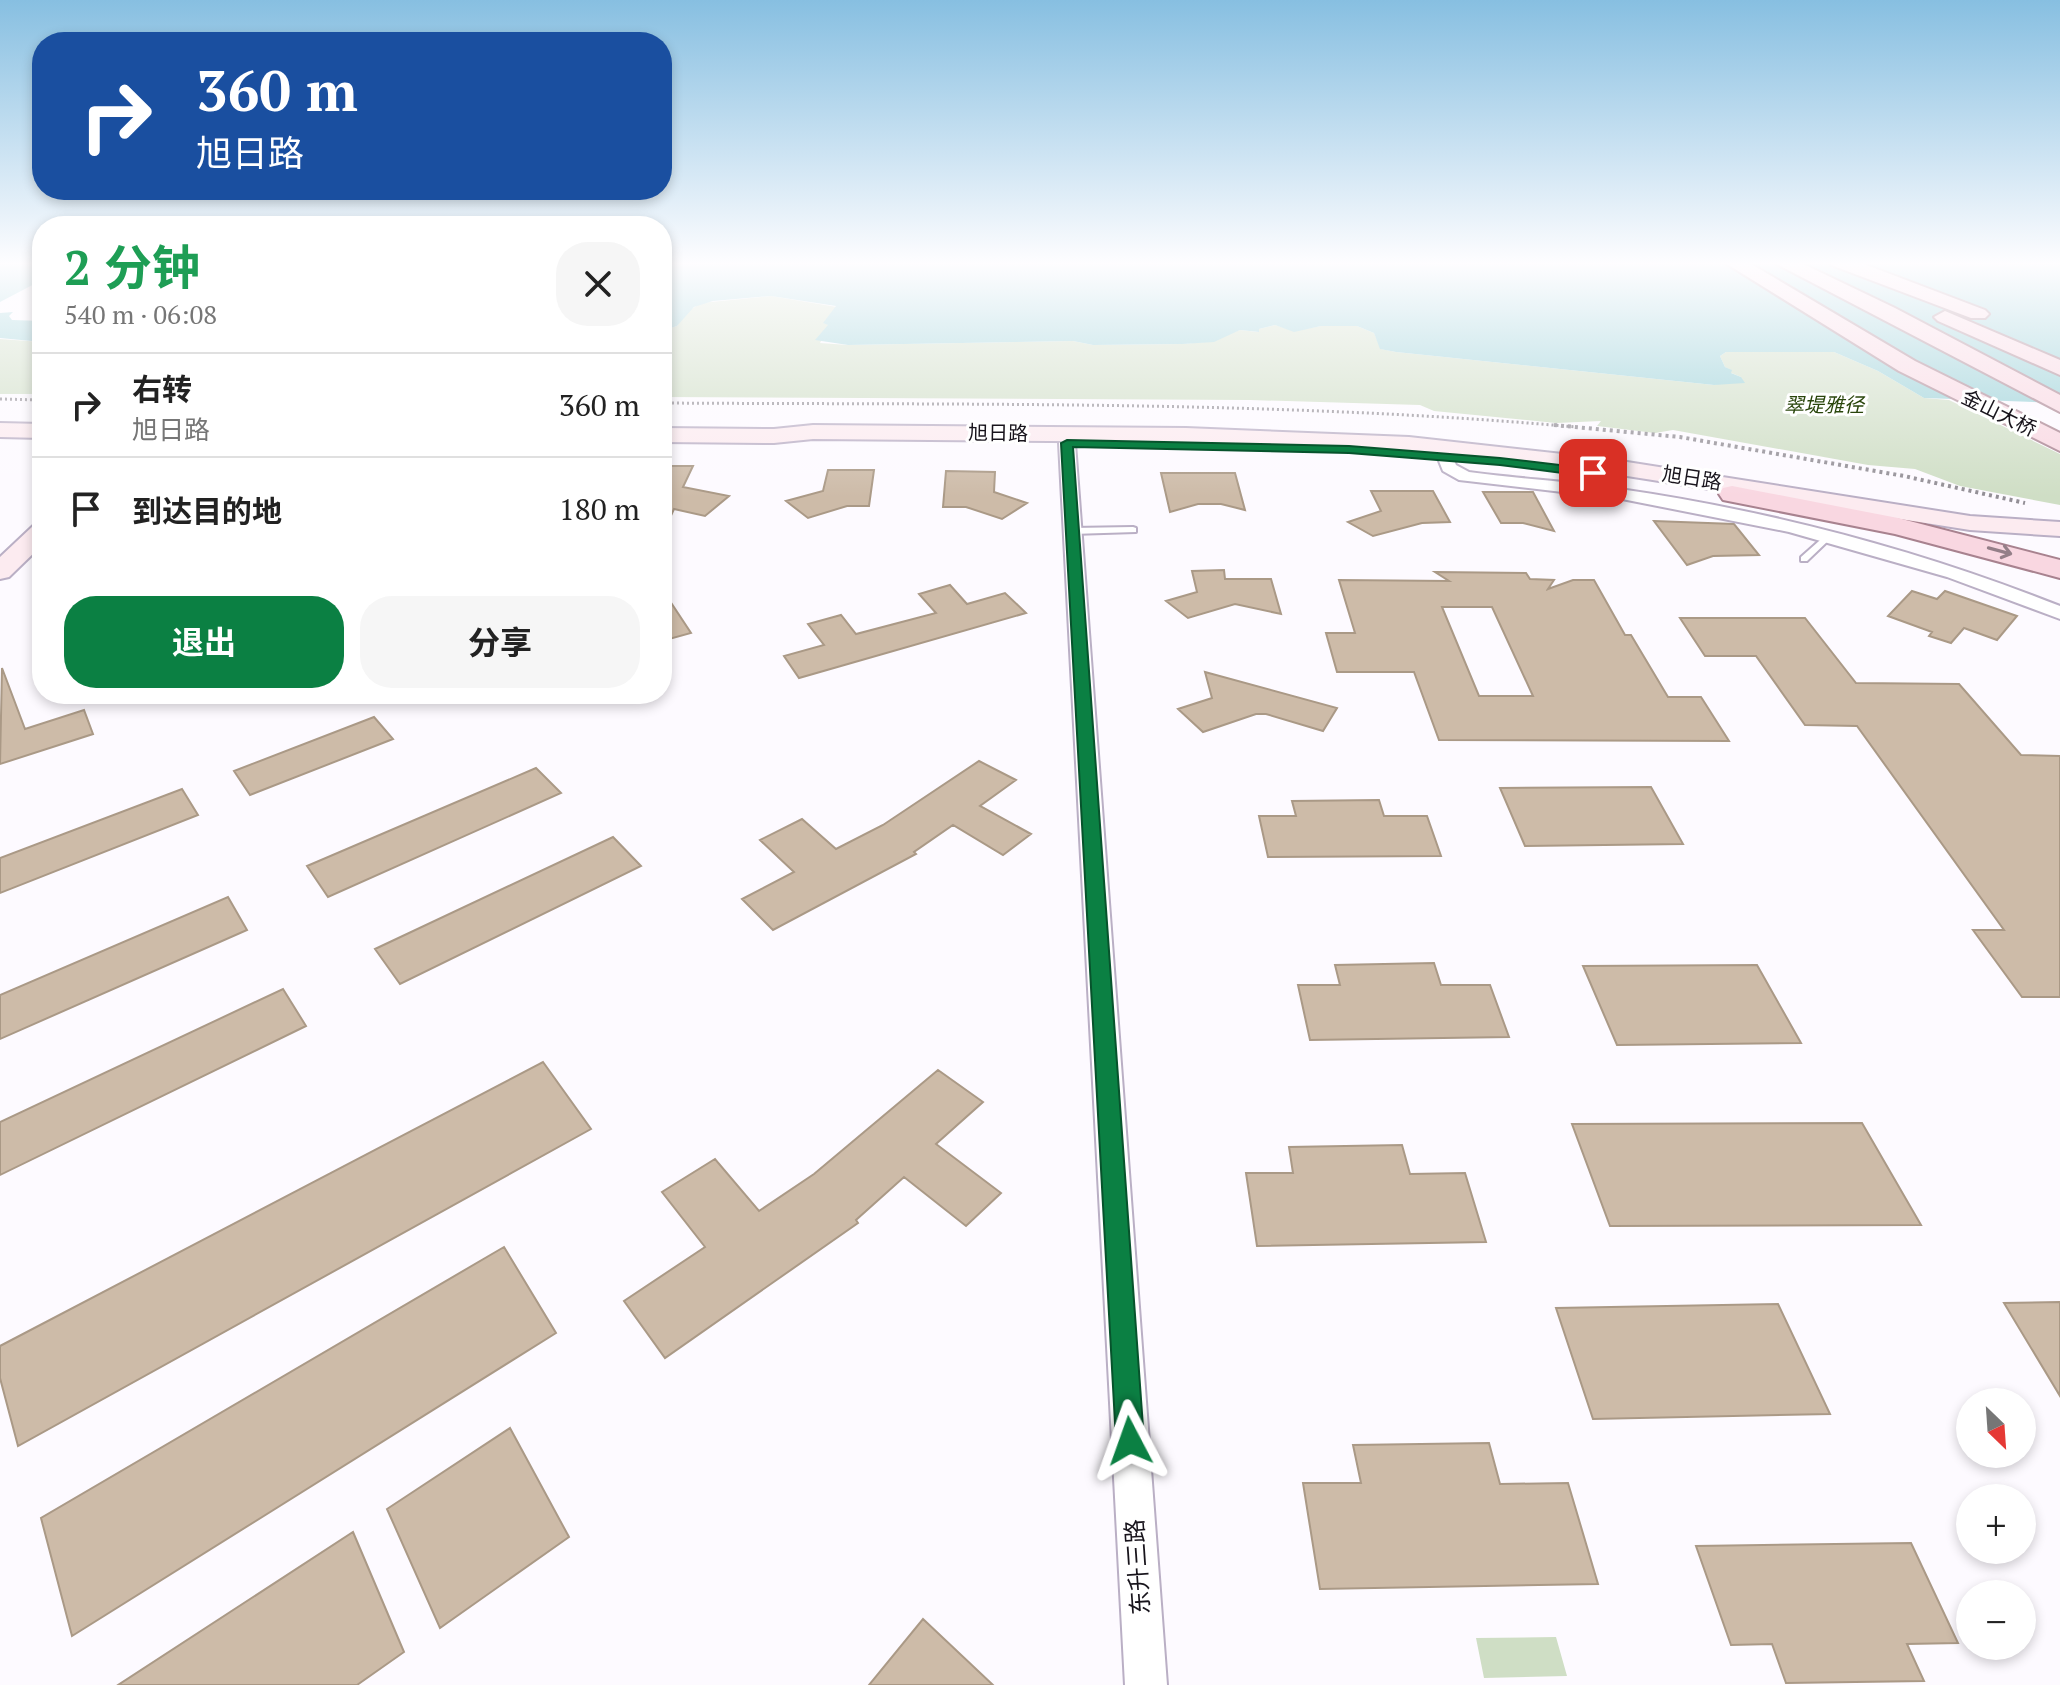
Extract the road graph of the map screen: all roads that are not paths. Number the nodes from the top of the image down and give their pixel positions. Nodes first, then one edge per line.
1 (1863, 340) edge
2 (1939, 340) edge
3 (1973, 340) edge
4 (1995, 340) edge
5 (2028, 340) edge
6 (2060, 352) edge
7 (2060, 368) edge
8 (2060, 378) edge
9 (2060, 405) edge
10 (0, 430) edge
11 (32, 431) edge
12 (672, 435) edge
13 (774, 436) junction
14 (1067, 443) junction
15 (2060, 443) edge
16 (1445, 456) junction
17 (1740, 490) junction
18 (2060, 529) edge
19 (1133, 530) dead end
20 (1072, 531) junction
21 (1827, 537) junction
22 (32, 541) edge
23 (1804, 559) dead end
24 (2060, 569) edge
25 (0, 571) edge
26 (2060, 613) edge
27 (1146, 1685) edge

1 - 15 main road, 金山大桥
2 - 9 main road
3 - 8 main road
4 - 7 main road
5 - 6 main road
10 - 11 main road
12 - 13 main road, 旭日路
13 - 14 main road, 旭日路
13 - 17 main road, 旭日路
14 - 16 main road, 旭日路
14 - 20 street, 东升三路
16 - 17 main road, 旭日路
16 - 21 street
17 - 18 main road
17 -> 24 main road
19 - 20 lane
20 - 27 street, 东升三路
21 - 23 lane
21 - 26 street
22 - 25 main road

